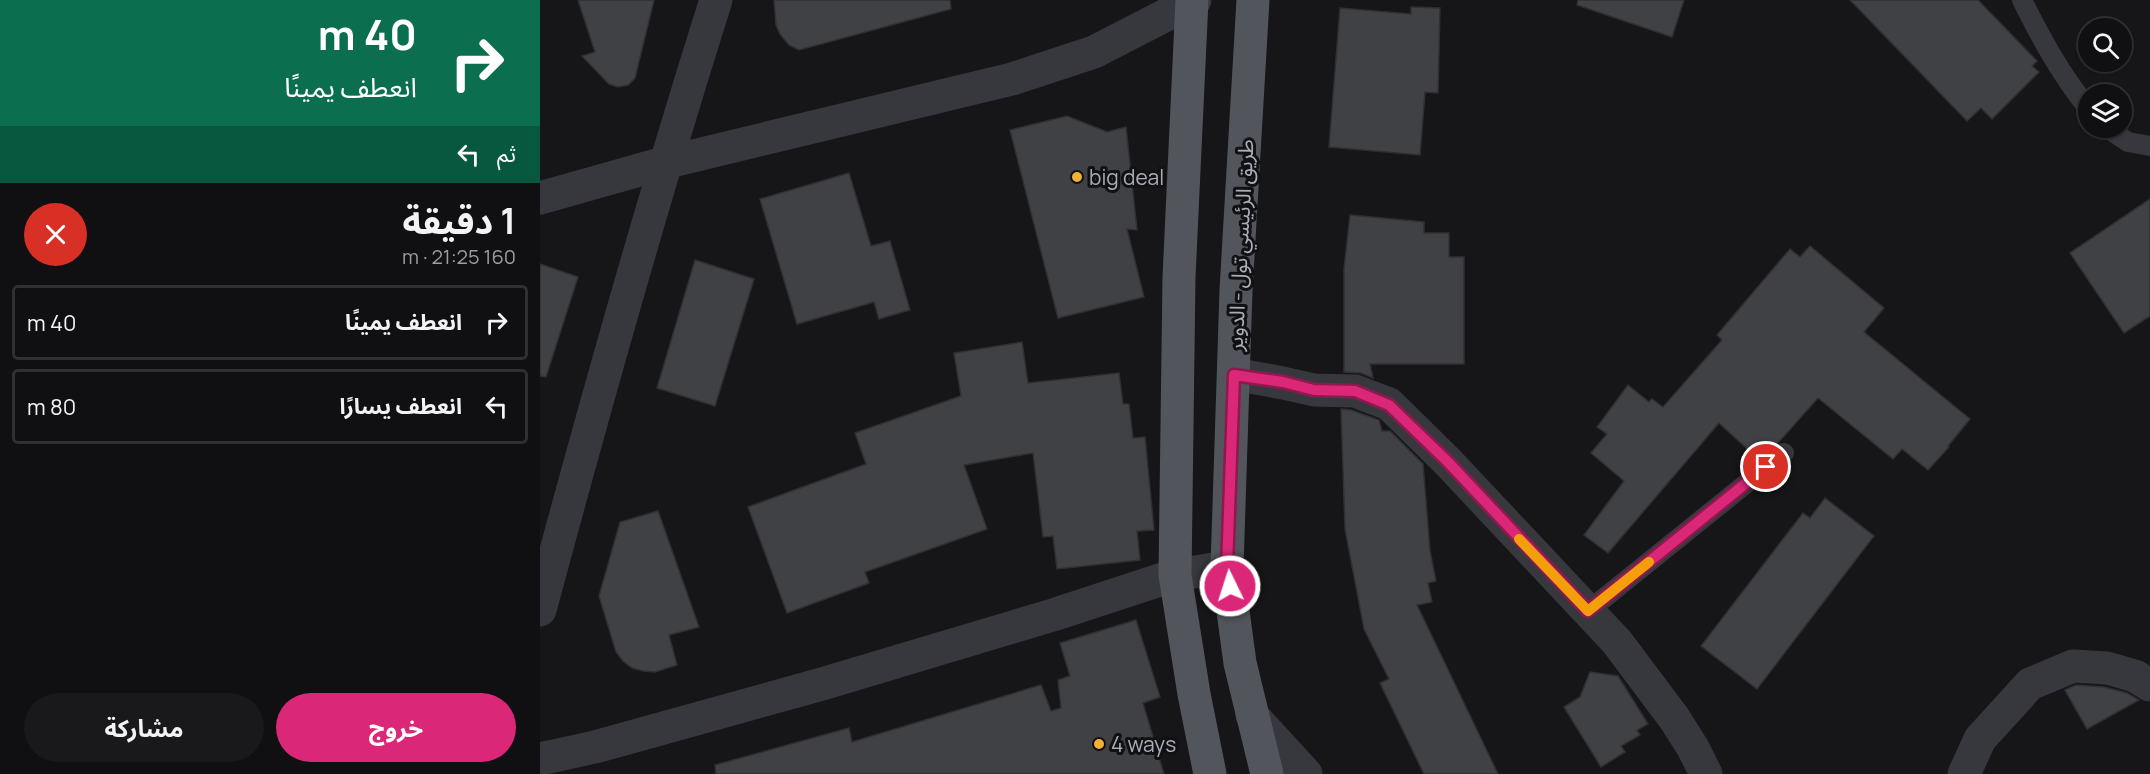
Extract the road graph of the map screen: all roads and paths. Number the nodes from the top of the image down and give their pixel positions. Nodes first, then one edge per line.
1 (716, 0) edge
2 (1253, 0) edge
3 (2022, 0) edge
4 (1193, 1) edge
5 (2078, 96) edge
6 (2122, 138) edge
7 (2150, 146) edge
8 (664, 163) junction
9 (540, 198) edge
10 (1234, 375) junction
11 (1784, 453) dead end
12 (1227, 567) junction
13 (1175, 575) junction
14 (540, 610) edge
15 (1588, 611) junction
16 (2150, 685) edge
17 (1252, 714) junction
18 (540, 759) edge
19 (1209, 774) edge
20 (1268, 774) edge
21 (1306, 774) edge
22 (1706, 774) edge
23 (1964, 774) edge

1 - 8 street
2 - 10 main road, طريق الرئيسي تول - الدوير
3 - 5 lane
4 - 8 street
4 - 13 main road
6 - 7 lane
8 - 9 street
8 - 14 street
10 - 12 main road, طريق الرئيسي تول - الدوير
10 - 15 street
11 - 15 lane
12 - 13 street
12 - 17 main road, طريق الرئيسي تول - الدوير
13 - 18 street
13 - 19 main road
15 - 22 street
16 - 23 street
17 - 20 main road, طريق الرئيسي تول - الدوير
17 - 21 street

